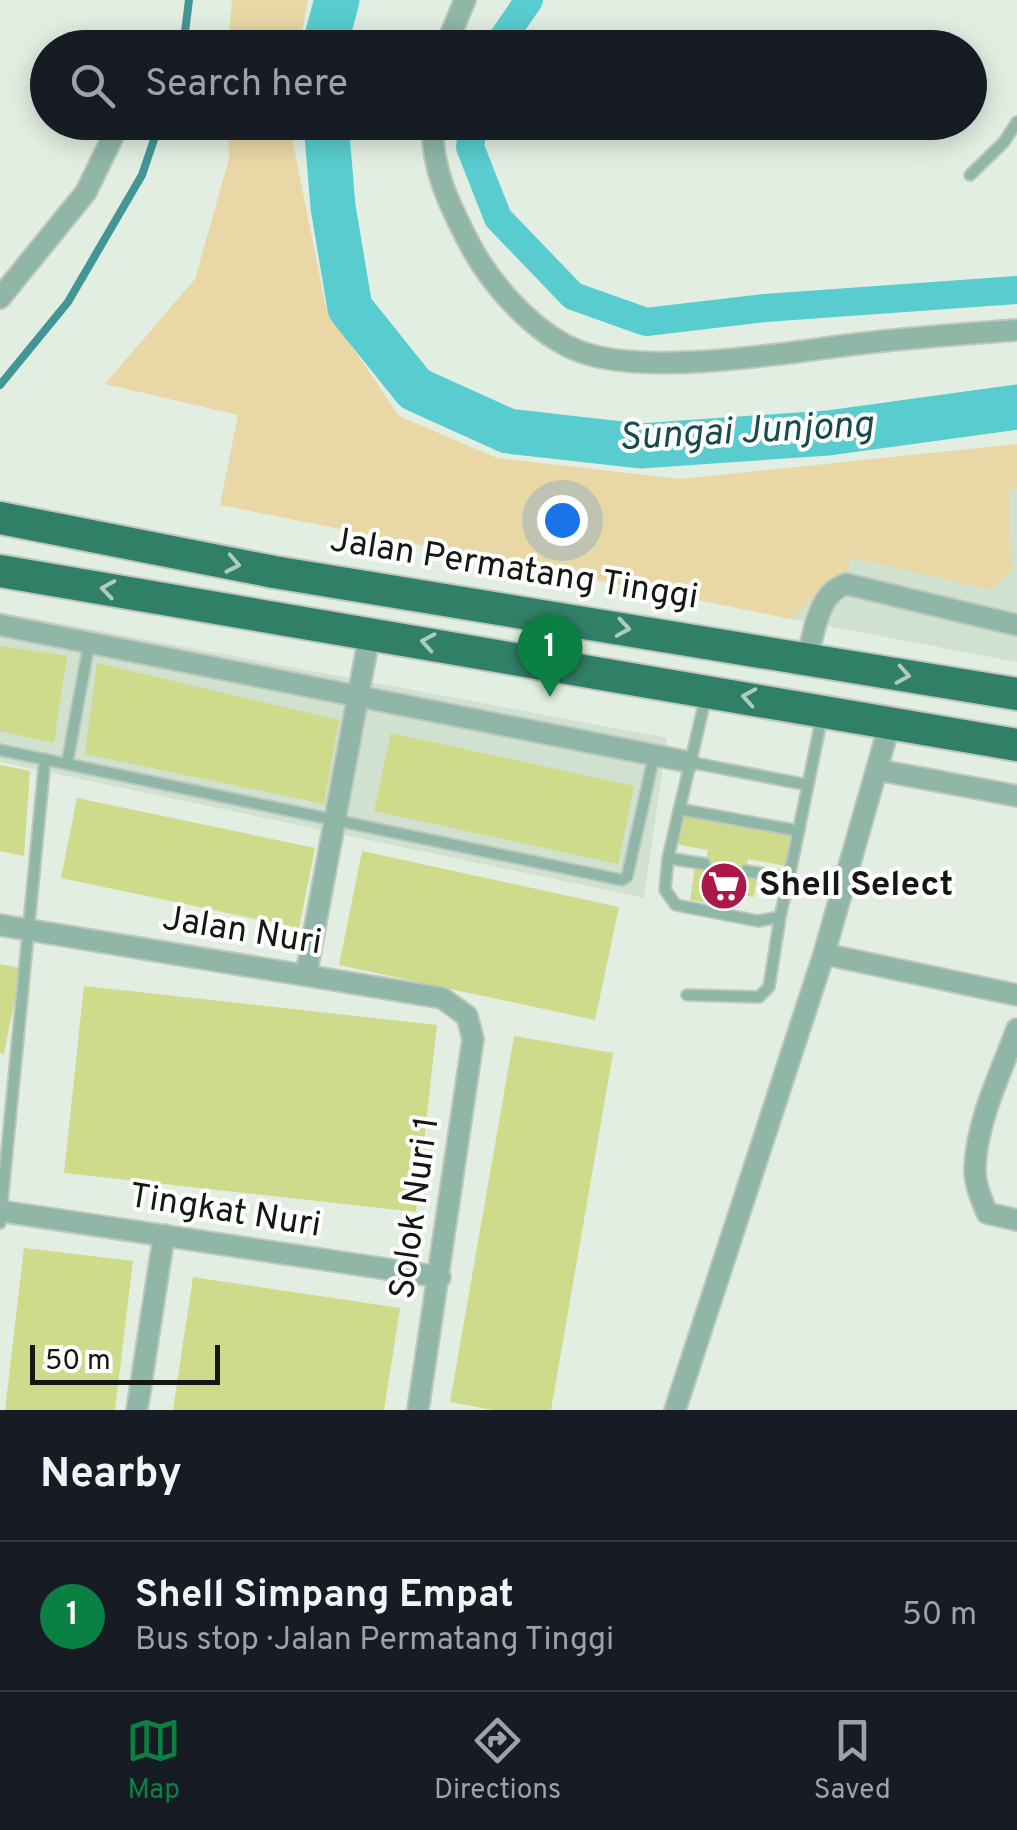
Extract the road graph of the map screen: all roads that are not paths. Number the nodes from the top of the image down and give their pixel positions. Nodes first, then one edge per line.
1 (465, 0) edge
2 (452, 30) edge
3 (1017, 122) edge
4 (111, 140) edge
5 (432, 140) edge
6 (970, 174) dead end
7 (0, 298) edge
8 (1017, 330) edge
9 (0, 518) edge
10 (0, 571) edge
11 (0, 625) edge
12 (1017, 625) edge
13 (370, 632) junction
14 (89, 644) junction
15 (807, 658) junction
16 (708, 690) junction
17 (1017, 694) edge
18 (357, 698) junction
19 (823, 710) junction
20 (890, 723) junction
21 (1017, 745) edge
22 (0, 750) edge
23 (654, 756) junction
24 (44, 759) junction
25 (689, 762) junction
26 (67, 764) junction
27 (878, 770) junction
28 (808, 785) junction
29 (1017, 796) edge
30 (679, 809) junction
31 (334, 820) junction
32 (798, 831) junction
33 (668, 858) junction
34 (705, 864) dead end
35 (746, 871) dead end
36 (789, 878) junction
37 (780, 918) junction
38 (0, 924) edge
39 (29, 929) junction
40 (824, 954) junction
41 (306, 975) junction
42 (686, 995) dead end
43 (1017, 995) edge
44 (467, 1016) joint
45 (1017, 1029) edge
46 (0, 1069) edge
47 (15, 1071) junction
48 (1, 1211) edge
49 (1017, 1220) edge
50 (0, 1223) edge
51 (164, 1236) junction
52 (440, 1277) junction
53 (137, 1410) edge
54 (418, 1410) edge
55 (675, 1410) edge

1 - 2 street
3 - 6 lane
4 - 7 street
5 - 8 street
9 -> 15 highway, Jalan Permatang Tinggi
13 -> 10 highway
11 - 14 street
12 - 15 street
16 -> 13 highway
13 - 18 street
14 - 18 street
14 - 26 lane
15 -> 17 highway, Jalan Permatang Tinggi
19 -> 16 highway
16 - 25 lane
18 - 23 street
18 - 31 street
19 - 20 highway
19 - 28 lane
20 - 21 highway
20 - 27 street
22 - 24 lane
23 - 25 street
23 - 31 lane
24 - 26 lane
24 - 39 lane
25 - 28 lane
25 - 30 lane
26 - 31 lane
27 - 29 street
27 - 40 street
28 - 32 lane
30 - 32 lane
30 - 33 lane
31 - 41 street
32 - 36 lane
33 - 34 lane
33 - 37 lane
35 - 36 lane
36 - 37 lane
37 - 42 lane
38 - 39 street, Jalan Nuri
39 - 41 street, Jalan Nuri
39 - 47 lane
40 - 43 street
40 - 55 street
41 - 44 street, Jalan Nuri
44 - 52 street, Solok Nuri 1
45 - 49 street
46 - 47 lane
47 - 48 lane
48 - 50 lane
48 - 51 street, Tingkat Nuri
51 - 52 street, Tingkat Nuri
51 - 53 street
52 - 54 street, Solok Nuri 1

